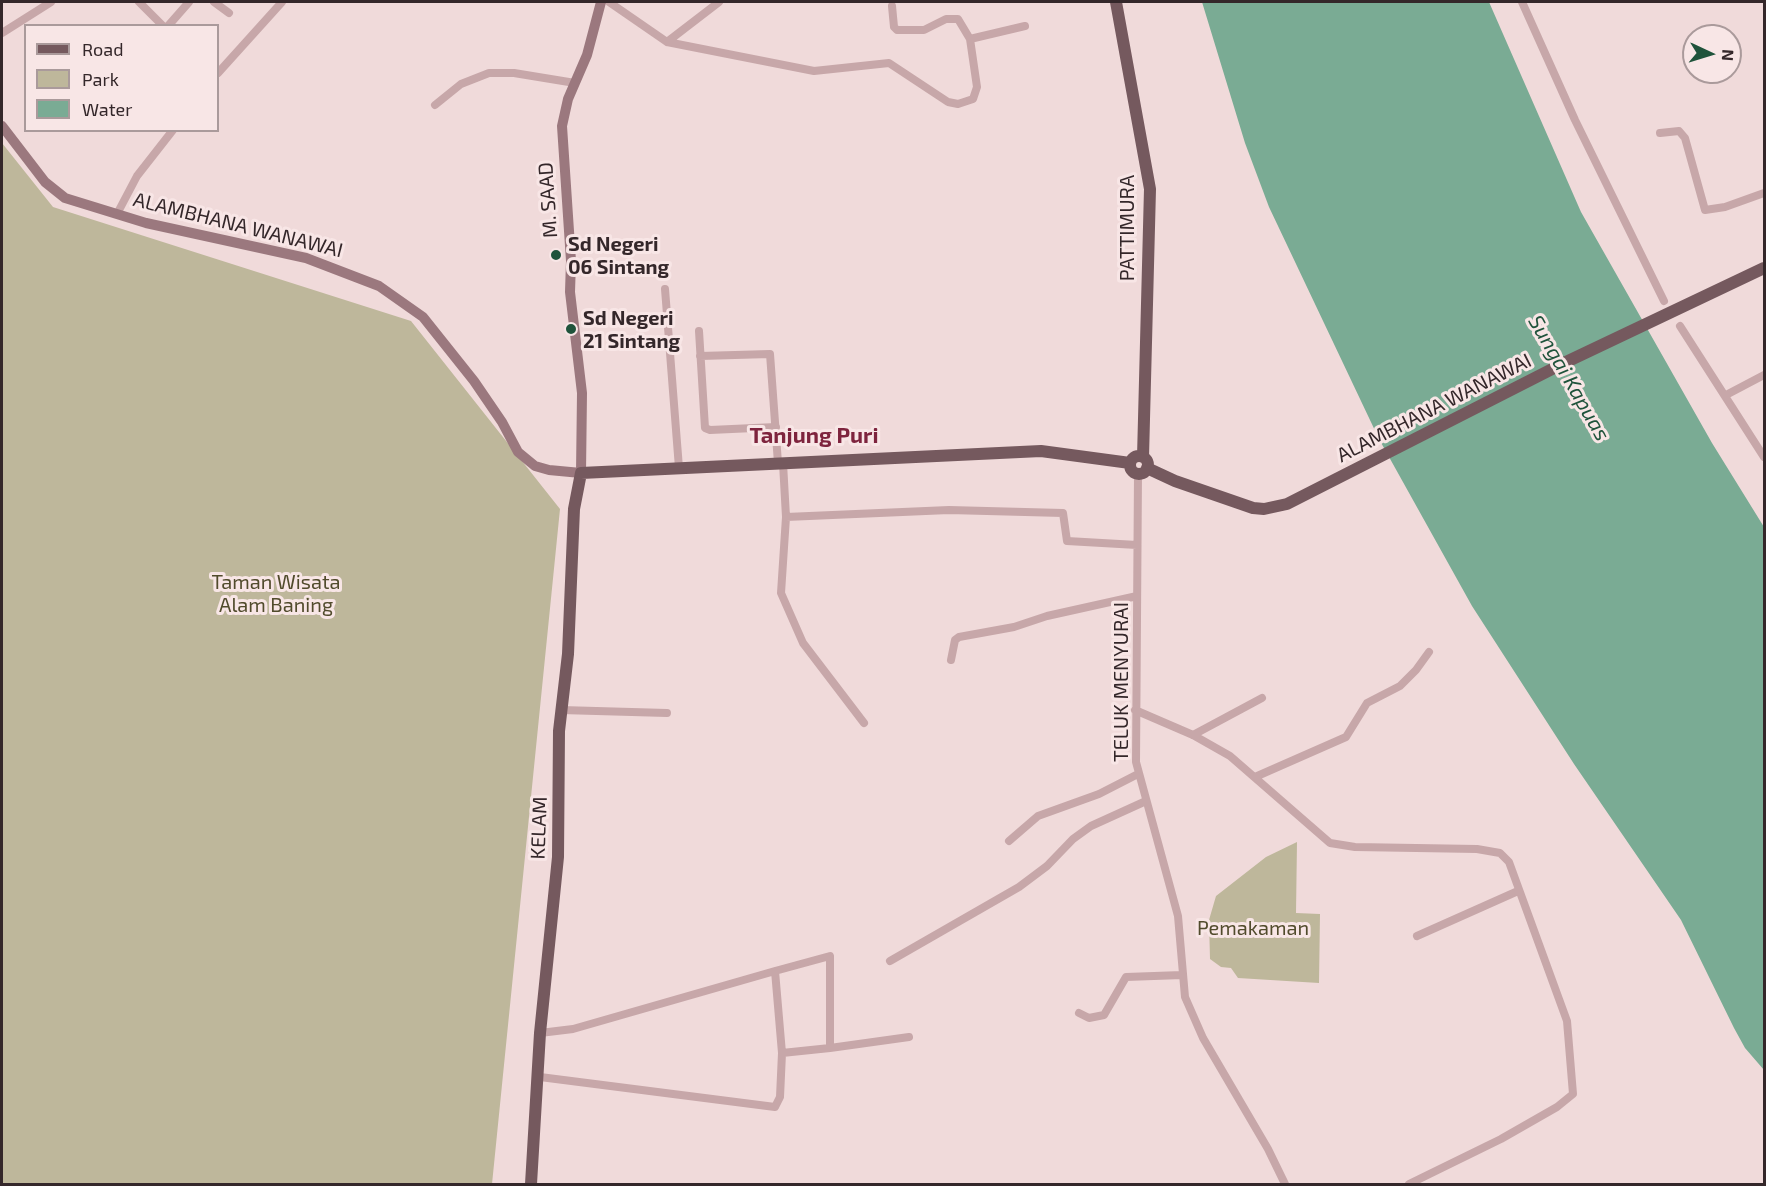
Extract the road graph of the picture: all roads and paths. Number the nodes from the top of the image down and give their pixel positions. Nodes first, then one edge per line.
1 (51, 2) edge
2 (139, 2) edge
3 (189, 2) edge
4 (214, 2) edge
5 (282, 2) edge
6 (601, 2) edge
7 (609, 2) edge
8 (719, 2) edge
9 (1116, 2) edge
10 (1522, 2) edge
11 (892, 6) dead end
12 (229, 13) dead end
13 (161, 24) edge
14 (170, 24) edge
15 (1025, 26) dead end
16 (2, 33) edge
17 (970, 39) junction
18 (667, 42) junction
19 (220, 65) edge
20 (575, 83) junction
21 (435, 105) dead end
22 (2, 126) edge
23 (171, 132) edge
24 (1660, 133) dead end
25 (1764, 193) edge
26 (117, 214) junction
27 (1764, 268) edge
28 (665, 289) dead end
29 (1664, 301) dead end
30 (1680, 326) dead end
31 (699, 331) dead end
32 (700, 356) junction
33 (1764, 375) edge
34 (1726, 395) junction
35 (776, 427) junction
36 (1764, 457) edge
37 (780, 463) junction
38 (1143, 467) junction
39 (679, 468) junction
40 (581, 473) junction
41 (786, 517) junction
42 (1137, 545) junction
43 (1137, 596) junction
44 (1429, 652) dead end
45 (951, 660) dead end
46 (1262, 698) dead end
47 (561, 710) junction
48 (1135, 710) junction
49 (667, 713) dead end
50 (864, 723) dead end
51 (1193, 735) junction
52 (1138, 774) junction
53 (1255, 777) junction
54 (1146, 801) junction
55 (1009, 841) dead end
56 (1518, 891) junction
57 (1417, 936) dead end
58 (890, 961) dead end
59 (775, 971) junction
60 (1182, 975) junction
61 (1079, 1013) dead end
62 (540, 1033) junction
63 (909, 1037) dead end
64 (830, 1048) junction
65 (782, 1053) junction
66 (540, 1077) junction
67 (531, 1185) edge
68 (1286, 1185) edge
69 (1409, 1185) edge

1 - 16 street
2 - 13 street
3 - 14 street
4 - 12 street
5 - 19 street
6 - 20 street, M. SAAD
7 - 18 street
8 - 18 street
9 - 38 main road, PATTIMURA
10 - 29 street
11 - 17 street
15 - 17 street
17 - 18 street
20 - 21 street
20 - 40 street, M. SAAD
22 - 26 street, ALAMBHANA WANAWAI
23 - 26 street
24 - 25 street
26 - 40 street, ALAMBHANA WANAWAI
27 - 38 main road, ALAMBHANA WANAWAI
28 - 39 street
30 - 34 street
31 - 32 street
32 - 35 street
32 - 35 street
33 - 34 street
34 - 36 street
35 - 37 street
37 - 38 main road, ALAMBHANA WANAWAI
37 - 39 main road, ALAMBHANA WANAWAI
37 - 41 street
38 - 42 street, TELUK MENYURAI
39 - 40 main road, ALAMBHANA WANAWAI
40 - 47 main road, KELAM
41 - 42 street
41 - 50 street
42 - 43 street, TELUK MENYURAI
43 - 45 street
43 - 48 street, TELUK MENYURAI
44 - 53 street
46 - 51 street
47 - 49 street
47 - 62 main road, KELAM
48 - 51 street
48 - 52 street, TELUK MENYURAI
51 - 53 street
52 - 54 street, TELUK MENYURAI
52 - 55 street
53 - 56 street
54 - 58 street
54 - 60 street, TELUK MENYURAI
56 - 57 street
56 - 69 street
59 - 62 street
59 - 64 street
59 - 65 street
60 - 61 street
60 - 68 street, TELUK MENYURAI
62 - 66 main road, KELAM
63 - 64 street
64 - 65 street
65 - 66 street
66 - 67 main road, KELAM

